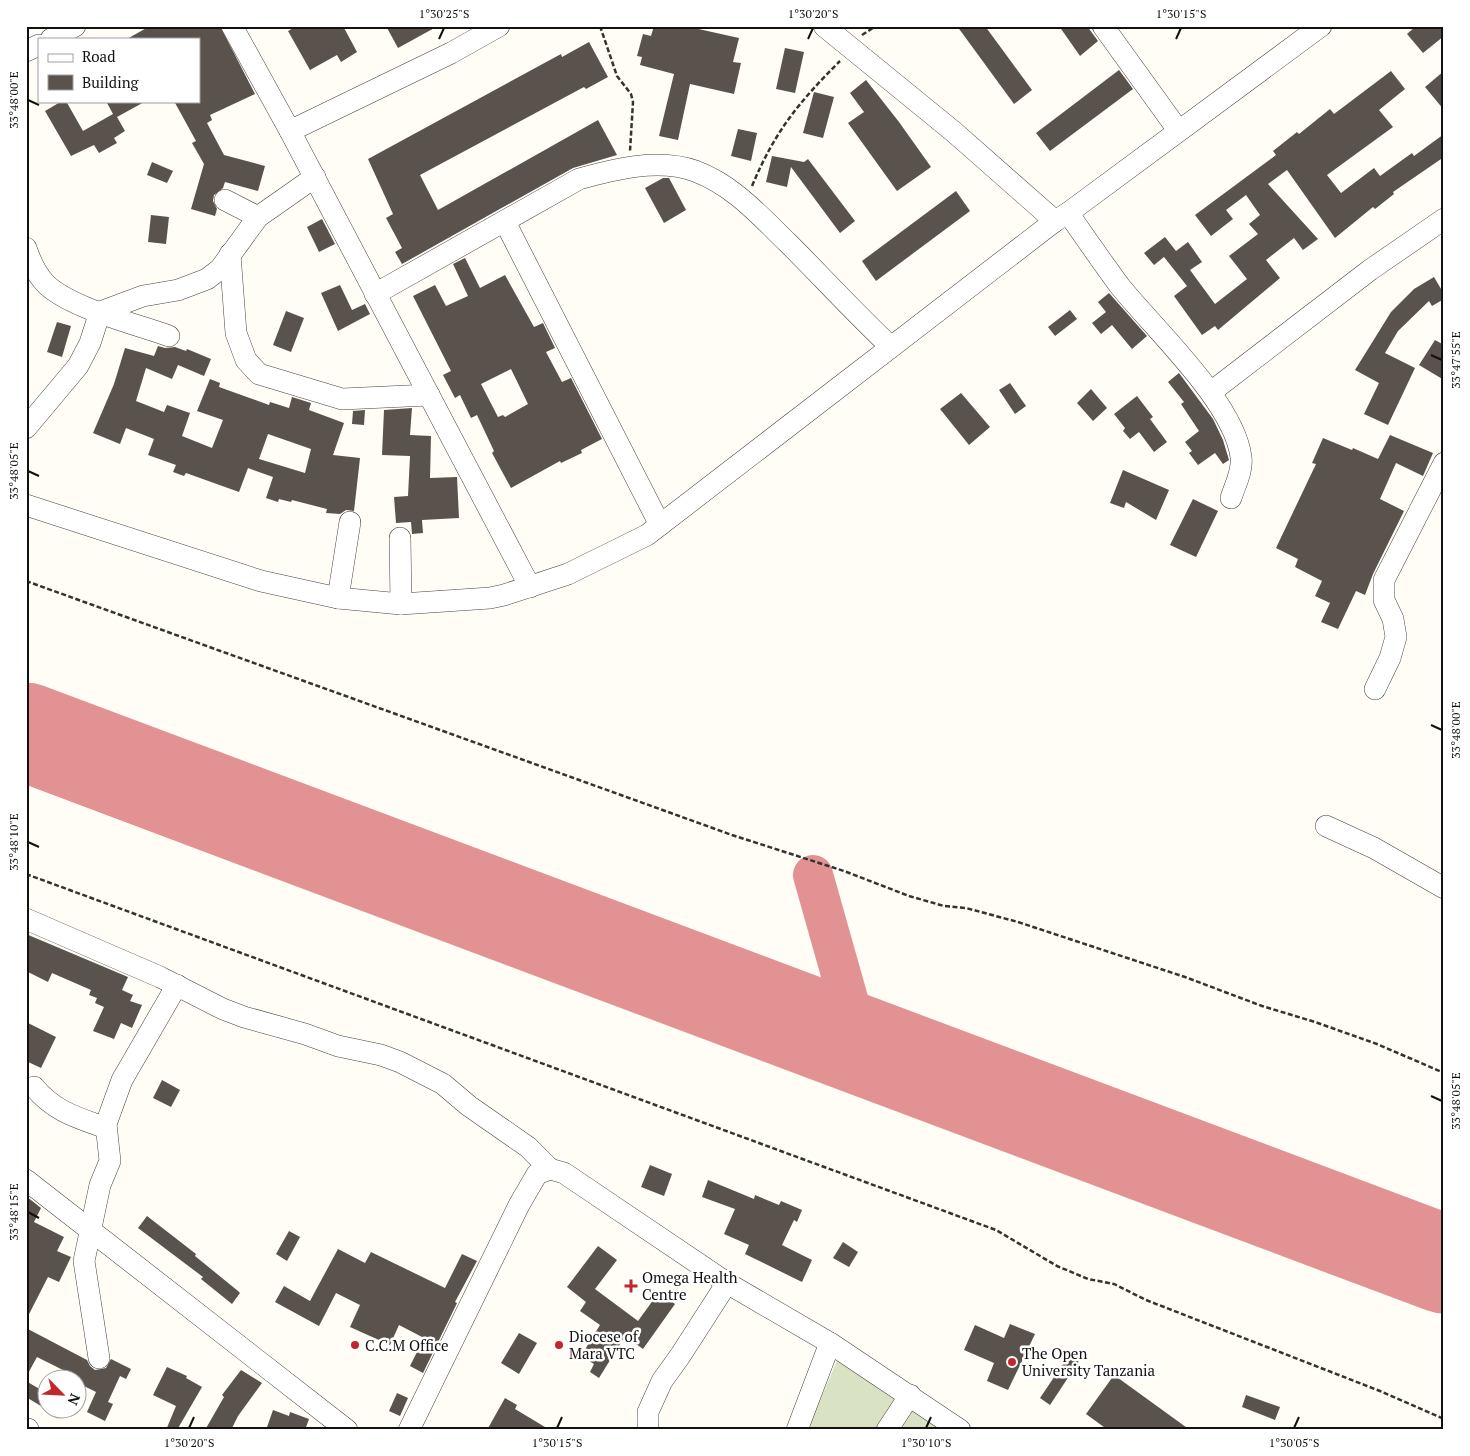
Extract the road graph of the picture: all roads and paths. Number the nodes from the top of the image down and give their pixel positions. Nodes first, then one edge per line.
1 (75, 26) edge
2 (232, 26) edge
3 (499, 26) edge
4 (600, 26) edge
5 (824, 26) edge
6 (1103, 26) edge
7 (1320, 26) edge
8 (52, 38) edge
9 (38, 45) edge
10 (852, 49) junction
11 (26, 51) edge
12 (1178, 130) junction
13 (290, 131) junction
14 (629, 168) junction
15 (315, 178) junction
16 (225, 200) dead end
17 (746, 201) junction
18 (258, 217) junction
19 (1062, 217) junction
20 (1444, 220) edge
21 (505, 222) junction
22 (26, 248) edge
23 (230, 254) junction
24 (376, 294) junction
25 (100, 312) junction
26 (169, 336) dead end
27 (890, 346) junction
28 (1210, 392) junction
29 (429, 394) junction
30 (26, 428) edge
31 (1444, 463) edge
32 (1231, 498) dead end
33 (26, 505) edge
34 (350, 522) dead end
35 (660, 525) junction
36 (400, 538) dead end
37 (26, 580) edge
38 (530, 587) junction
39 (338, 598) junction
40 (402, 604) junction
41 (1375, 688) dead end
42 (1326, 826) dead end
43 (26, 874) edge
44 (1444, 888) edge
45 (26, 920) edge
46 (177, 986) junction
47 (1444, 1073) edge
48 (34, 1086) dead end
49 (106, 1128) junction
50 (550, 1169) junction
51 (26, 1180) edge
52 (92, 1230) junction
53 (727, 1283) junction
54 (830, 1343) junction
55 (99, 1358) dead end
56 (910, 1396) junction
57 (1444, 1419) edge
58 (347, 1430) edge
59 (409, 1430) edge
60 (648, 1430) edge
61 (797, 1430) edge
62 (887, 1430) edge
63 (960, 1430) edge

1 - 8 street
2 - 13 street
3 - 13 street
4 - 14 path
5 - 10 street
6 - 12 street
7 - 12 street
9 - 11 street
10 - 17 path
10 - 19 street
12 - 19 street
13 - 15 street
14 - 17 street
14 - 21 street
15 - 18 street
15 - 24 street
16 - 18 street
17 - 27 street
18 - 23 street
19 - 27 street
19 - 28 street
20 - 28 street
21 - 24 street
21 - 35 street
22 - 25 street
23 - 25 street
23 - 29 street
24 - 29 street
25 - 26 street
25 - 30 street
27 - 35 street
28 - 32 street
29 - 38 street
31 - 41 street
33 - 39 street
34 - 39 street
35 - 38 street
36 - 40 street
37 - 47 path
38 - 40 street
39 - 40 street
42 - 44 street
43 - 57 path
45 - 46 street
46 - 49 street
46 - 50 street
48 - 49 street
49 - 52 street
50 - 53 street
50 - 59 street
51 - 52 street
52 - 55 street
52 - 58 street
53 - 54 street
53 - 60 street
54 - 56 street
54 - 61 street
56 - 62 street
56 - 63 street

